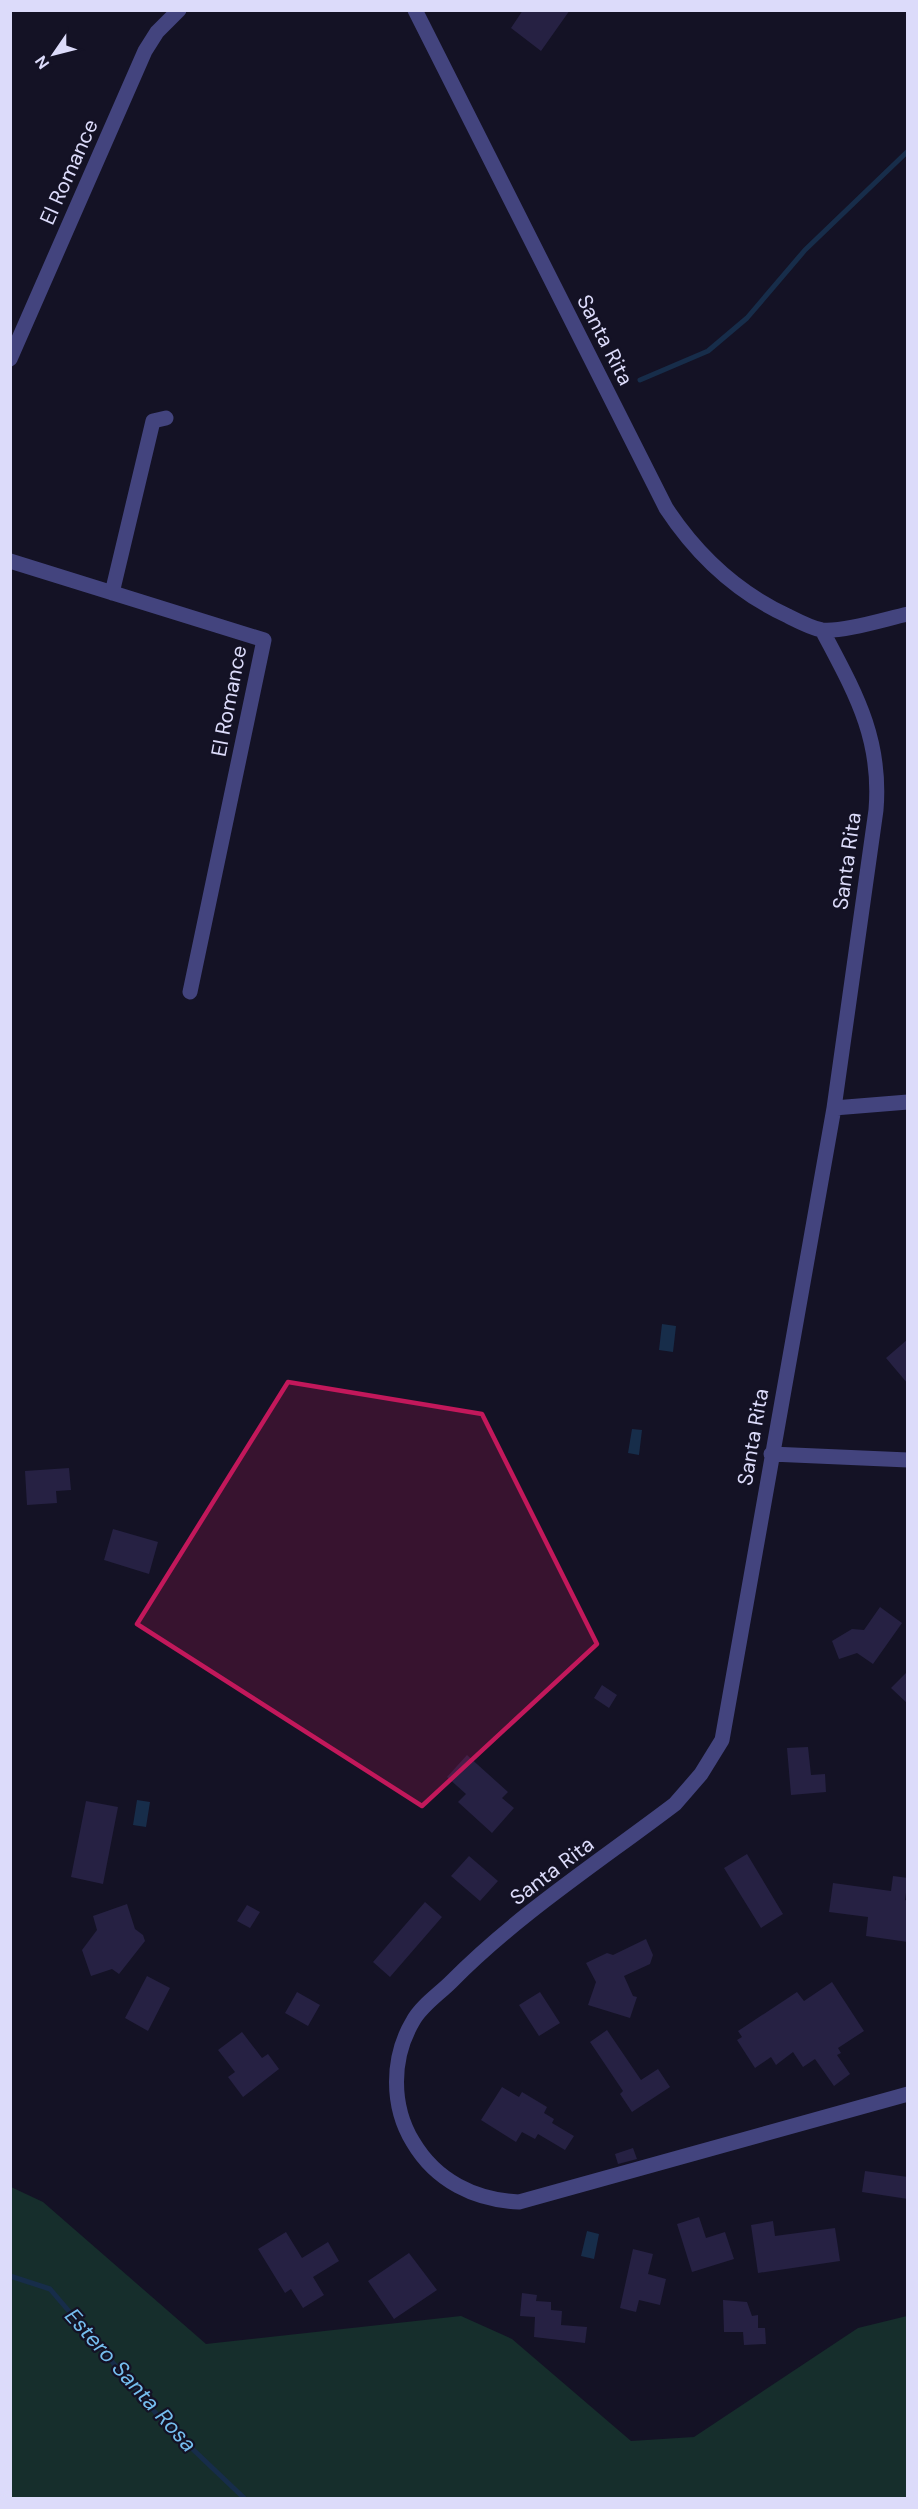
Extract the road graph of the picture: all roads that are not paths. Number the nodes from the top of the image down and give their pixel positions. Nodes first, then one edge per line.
1 (179, 10) edge
2 (416, 10) edge
3 (10, 359) edge
4 (166, 418) dead end
5 (10, 561) edge
6 (111, 593) junction
7 (908, 614) edge
8 (822, 630) junction
9 (190, 992) dead end
10 (908, 1102) edge
11 (834, 1108) junction
12 (771, 1454) junction
13 (908, 1460) edge
14 (908, 2094) edge

1 - 3 street, El Romance
2 - 8 street, Santa Rita
4 - 6 street
5 - 6 street, El Romance
6 - 9 street, El Romance
7 - 8 street
8 - 11 street, Santa Rita
10 - 11 street
11 - 12 street, Santa Rita
12 - 13 street
12 - 14 street, Santa Rita

